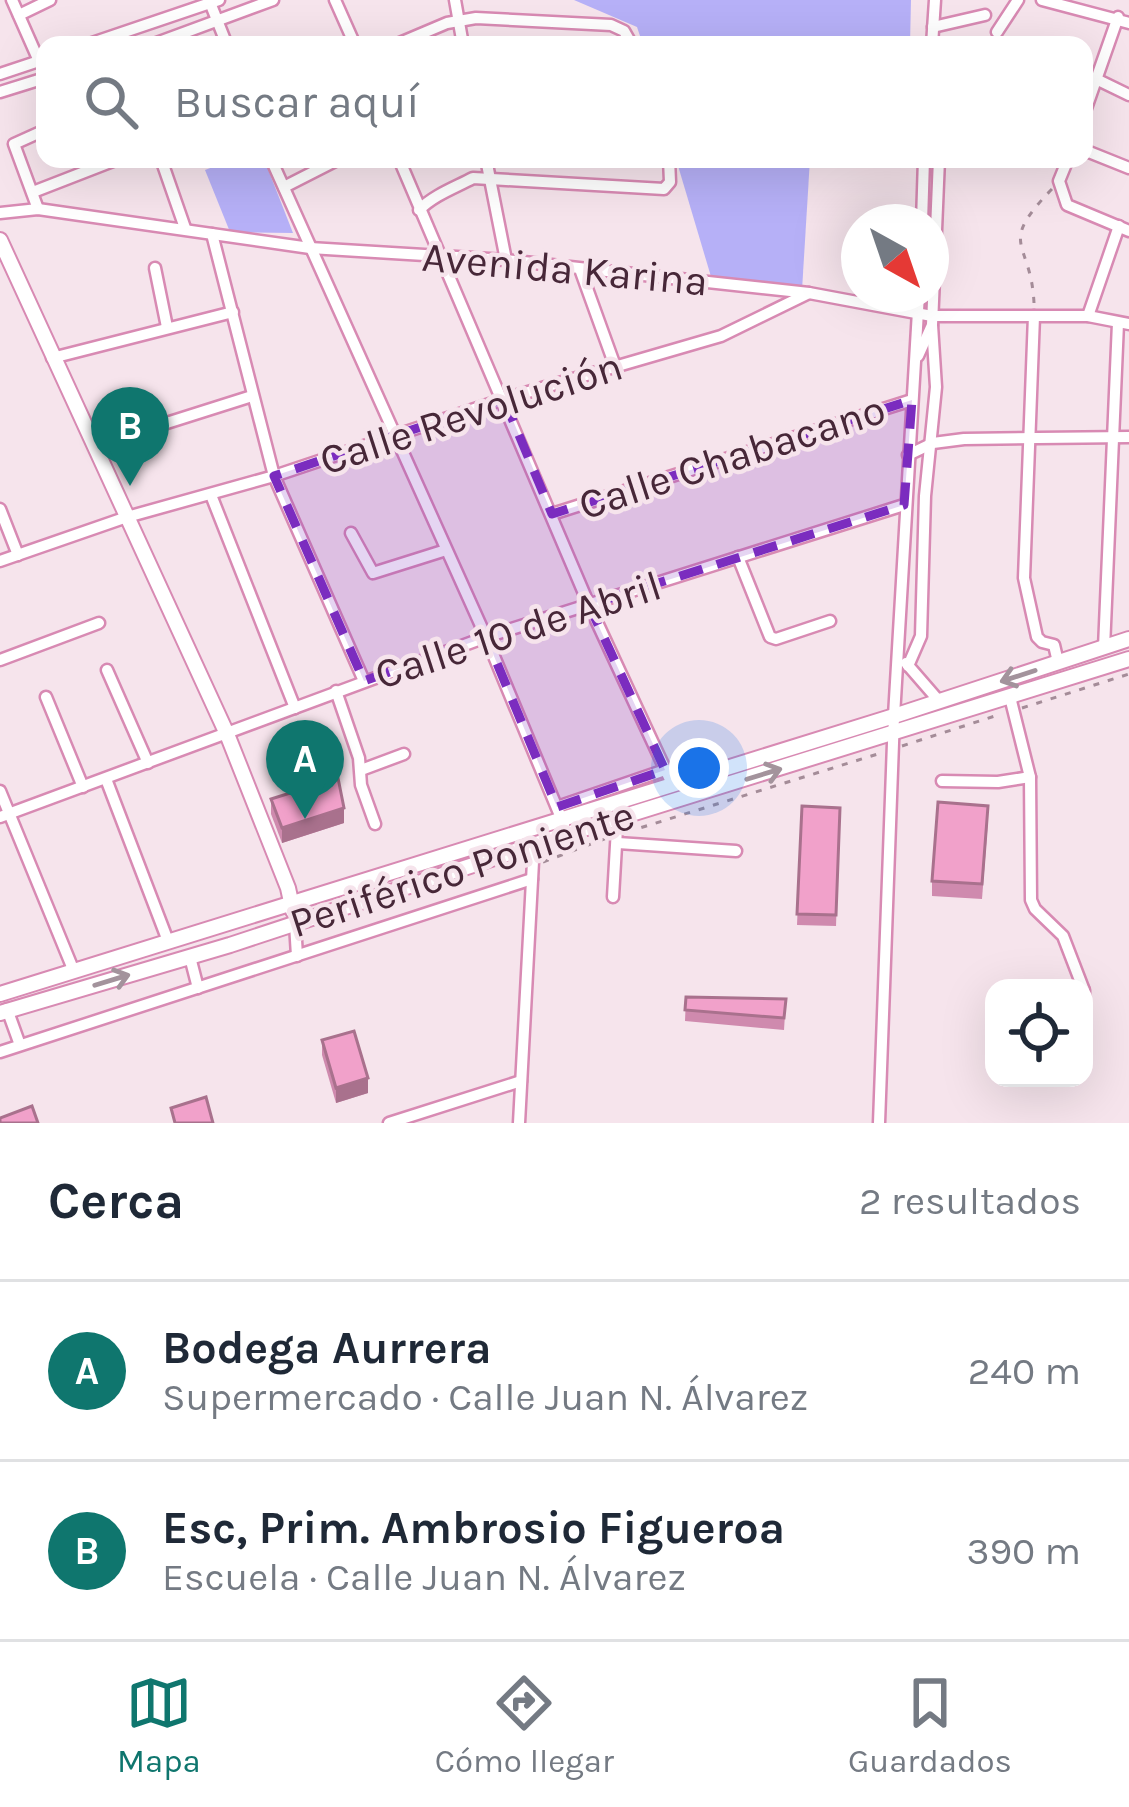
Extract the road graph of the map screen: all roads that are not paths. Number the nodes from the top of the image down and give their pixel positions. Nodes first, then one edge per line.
1 (12, 0) edge
2 (50, 0) edge
3 (273, 0) edge
4 (335, 0) edge
5 (455, 0) edge
6 (939, 0) edge
7 (1018, 0) edge
8 (1042, 0) edge
9 (213, 1) edge
10 (19, 15) junction
11 (985, 15) dead end
12 (458, 20) junction
13 (1123, 20) edge
14 (934, 21) junction
15 (218, 23) junction
16 (997, 32) dead end
17 (112, 36) edge
18 (178, 36) edge
19 (223, 36) edge
20 (351, 36) edge
21 (418, 36) edge
22 (461, 36) edge
23 (626, 36) edge
24 (933, 36) edge
25 (36, 48) edge
26 (36, 62) edge
27 (0, 74) edge
28 (1096, 79) junction
29 (36, 81) edge
30 (1093, 88) edge
31 (0, 92) edge
32 (1129, 95) edge
33 (36, 134) edge
34 (1093, 154) edge
35 (95, 168) edge
36 (164, 168) edge
37 (276, 168) edge
38 (322, 168) edge
39 (403, 168) edge
40 (488, 168) edge
41 (669, 168) edge
42 (924, 168) edge
43 (938, 168) edge
44 (1062, 168) edge
45 (1129, 168) edge
46 (491, 180) junction
47 (284, 187) junction
48 (33, 192) junction
49 (923, 204) edge
50 (38, 209) junction
51 (419, 210) junction
52 (0, 213) edge
53 (185, 228) junction
54 (1124, 228) edge
55 (212, 234) junction
56 (0, 240) edge
57 (310, 248) junction
58 (438, 256) junction
59 (506, 260) junction
60 (154, 268) dead end
61 (580, 269) junction
62 (809, 293) junction
63 (233, 312) junction
64 (926, 312) edge
65 (1034, 316) junction
66 (1088, 316) junction
67 (928, 318) junction
68 (1123, 323) edge
69 (167, 327) junction
70 (52, 358) junction
71 (615, 366) junction
72 (252, 396) junction
73 (504, 399) junction
74 (912, 400) junction
75 (397, 435) junction
76 (1112, 436) junction
77 (1129, 437) edge
78 (1030, 439) junction
79 (933, 443) junction
80 (94, 446) junction
81 (908, 455) junction
82 (274, 476) junction
83 (211, 495) junction
84 (904, 506) junction
85 (0, 509) edge
86 (552, 514) junction
87 (127, 517) junction
88 (351, 533) dead end
89 (446, 550) junction
90 (18, 554) junction
91 (739, 557) junction
92 (0, 561) edge
93 (589, 604) junction
94 (830, 621) dead end
95 (99, 623) dead end
96 (486, 637) junction
97 (1129, 639) edge
98 (898, 644) junction
99 (1103, 648) junction
100 (1129, 658) edge
101 (0, 660) edge
102 (1058, 662) junction
103 (908, 666) junction
104 (107, 670) dead end
105 (364, 681) junction
106 (336, 691) junction
107 (46, 698) dead end
108 (939, 701) junction
109 (1011, 704) junction
110 (295, 708) junction
111 (894, 716) junction
112 (226, 734) junction
113 (894, 742) junction
114 (404, 754) dead end
115 (148, 763) junction
116 (362, 770) junction
117 (669, 777) junction
118 (1030, 777) junction
119 (106, 779) junction
120 (942, 782) dead end
121 (83, 787) junction
122 (0, 791) edge
123 (616, 801) junction
124 (560, 813) junction
125 (5, 815) edge
126 (375, 824) dead end
127 (532, 828) junction
128 (619, 831) junction
129 (567, 834) junction
130 (534, 845) junction
131 (736, 851) dead end
132 (533, 872) junction
133 (613, 897) dead end
134 (292, 904) junction
135 (295, 923) junction
136 (168, 940) junction
137 (297, 956) junction
138 (190, 957) junction
139 (73, 969) junction
140 (1080, 979) edge
141 (198, 988) junction
142 (0, 994) edge
143 (4, 1012) edge
144 (20, 1045) junction
145 (0, 1052) edge
146 (521, 1081) junction
147 (389, 1123) edge
148 (519, 1123) edge
149 (879, 1123) edge

1 - 10 street
2 - 10 street
3 - 15 street
4 - 20 street
5 - 12 street
6 - 14 street
7 - 16 street
8 - 13 street
9 - 15 street
9 - 17 street
10 - 25 street
11 - 14 street
12 - 21 street
12 - 22 street
12 - 23 street
13 - 28 street
14 - 24 street
15 - 18 street
15 - 19 street
26 - 27 street
28 - 30 street
28 - 32 street
29 - 31 street
33 - 48 street
34 - 45 street
35 - 48 street
36 - 53 street
37 - 47 street
38 - 47 street
39 - 51 street
40 - 46 street
41 - 46 street
42 - 49 street
43 - 67 street
44 - 54 street
46 - 51 street
46 - 59 street
47 - 57 street
48 - 50 street
50 - 52 street, Avenida Karina
50 - 53 street, Avenida Karina
51 - 58 street
53 - 55 street, Avenida Karina
54 - 66 street
55 - 57 street, Avenida Karina
55 - 63 street
56 - 70 main road
57 - 58 street, Avenida Karina
57 - 75 street
58 - 59 street, Avenida Karina
58 - 73 street
59 - 61 street, Avenida Karina
60 - 69 street
61 - 62 street, Avenida Karina
61 - 71 street
62 - 67 street, Avenida Karina
62 - 71 street, Calle Revolución
63 - 69 street
63 - 72 street
64 - 67 street
65 - 66 street, Avenida Karina
65 - 67 street, Avenida Karina
65 - 78 street
66 - 68 street, Avenida Karina
67 - 74 street
67 - 79 street
68 - 76 street
69 - 70 street
70 - 80 main road
71 - 73 street, Calle Revolución
72 - 80 street
72 - 82 street
73 - 75 street, Calle Revolución
73 - 86 street
74 - 81 street
74 - 86 street, Calle Chabacano
75 - 82 street, Calle Revolución
75 - 89 street
76 - 77 street
76 - 78 street
76 - 99 street
78 - 79 street
78 - 102 street
79 - 81 street
79 - 103 street
80 - 87 main road
81 - 84 street
82 - 83 street, Calle Revolución
82 - 105 street
83 - 87 street, Calle Revolución
83 - 110 street
84 - 91 street, Calle 10 de Abril
84 - 98 street
85 - 90 street
86 - 93 street
87 - 90 street, Calle Revolución
87 - 112 main road
88 - 89 street
89 - 96 street
90 - 92 street, Calle Revolución
91 - 93 street, Calle 10 de Abril
91 - 94 street
93 - 96 street, Calle 10 de Abril
93 - 117 street
95 - 101 street
96 - 105 street, Calle 10 de Abril
96 - 124 street
97 - 99 main road, Periférico Poniente
98 - 103 street
98 - 111 street
99 - 102 main road, Periférico Poniente
100 - 109 main road, Periférico Poniente
102 -> 108 main road, Periférico Poniente
103 - 108 street
104 - 115 street
105 - 106 street, Calle 10 de Abril
106 - 110 street, Calle 10 de Abril
106 - 116 street
107 - 121 street
108 - 111 main road, Periférico Poniente
109 - 113 main road, Periférico Poniente
109 - 118 street
110 - 112 street, Calle 10 de Abril
111 - 113 street
111 - 117 main road, Periférico Poniente
112 - 115 street, Calle 10 de Abril
112 - 134 main road
128 -> 113 main road, Periférico Poniente
113 - 149 street
114 - 116 street
115 - 119 street, Calle 10 de Abril
116 - 126 street
117 - 123 main road, Periférico Poniente
117 - 124 street
118 - 120 street
118 - 140 street
119 - 121 street, Calle 10 de Abril
119 - 136 street
121 - 125 street, Calle 10 de Abril
122 - 125 street
123 - 124 main road, Periférico Poniente
123 - 128 street
124 - 127 main road, Periférico Poniente
124 - 129 street
125 - 139 street
127 - 130 street
127 - 134 main road, Periférico Poniente
128 - 129 main road, Periférico Poniente
128 - 131 street
128 - 133 street
129 - 130 main road, Periférico Poniente
130 - 132 street
130 - 135 main road, Periférico Poniente
132 - 137 street
132 - 146 street
134 - 135 main road
134 - 136 main road, Periférico Poniente
135 - 137 street
135 - 138 main road, Periférico Poniente
136 - 139 main road, Periférico Poniente
137 - 141 street
138 - 141 street
143 -> 138 main road, Periférico Poniente
139 - 142 main road, Periférico Poniente
141 - 144 street
142 - 143 street
143 - 144 street
144 - 145 street
146 - 147 street
146 - 148 street

